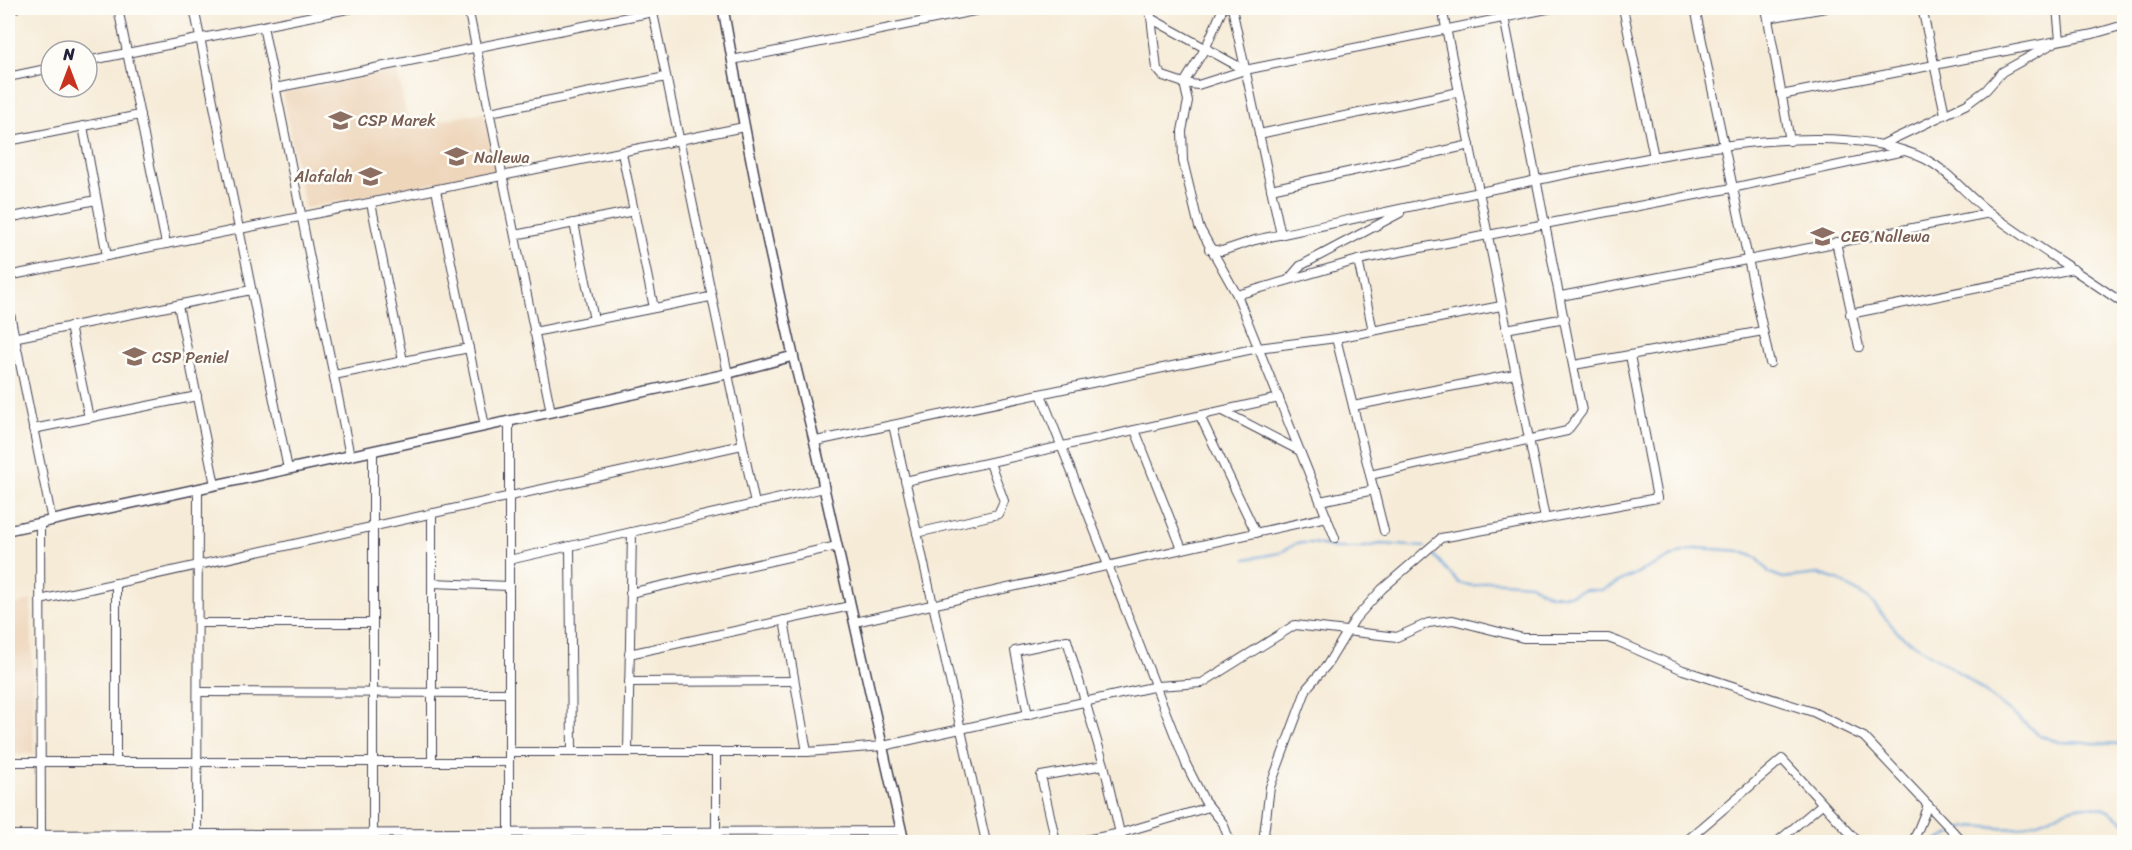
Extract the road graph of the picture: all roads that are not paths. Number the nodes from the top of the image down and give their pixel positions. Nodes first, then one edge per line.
1 (16, 8) edge
2 (118, 8) edge
3 (194, 8) edge
4 (353, 8) edge
5 (468, 8) edge
6 (723, 8) edge
7 (930, 8) edge
8 (989, 8) edge
9 (1150, 8) edge
10 (1223, 8) edge
11 (1232, 8) edge
12 (1442, 8) edge
13 (1552, 8) edge
14 (1623, 8) edge
15 (1695, 8) edge
16 (1766, 8) edge
17 (1826, 8) edge
18 (1922, 8) edge
19 (2058, 8) edge
20 (8, 9) edge
21 (652, 10) edge
22 (1504, 17) junction
23 (1768, 18) junction
24 (933, 19) junction
25 (1152, 19) junction
26 (2124, 25) edge
27 (263, 26) junction
28 (1447, 29) junction
29 (200, 38) junction
30 (2060, 40) junction
31 (476, 47) junction
32 (1206, 47) junction
33 (127, 53) junction
34 (99, 59) edge
35 (732, 60) junction
36 (1934, 64) junction
37 (1245, 70) junction
38 (39, 71) edge
39 (8, 77) edge
40 (666, 77) junction
41 (1184, 83) junction
42 (275, 88) junction
43 (1459, 92) junction
44 (1781, 95) junction
45 (490, 112) junction
46 (1945, 114) junction
47 (140, 115) junction
48 (83, 126) junction
49 (744, 127) junction
50 (1259, 134) junction
51 (8, 141) edge
52 (679, 141) junction
53 (1790, 141) junction
54 (1883, 144) junction
55 (1470, 146) junction
56 (1722, 146) junction
57 (1904, 151) junction
58 (622, 153) junction
59 (1654, 157) junction
60 (503, 177) junction
61 (1535, 181) junction
62 (1732, 188) junction
63 (1271, 189) junction
64 (436, 190) junction
65 (1479, 192) junction
66 (96, 200) junction
67 (371, 203) junction
68 (1409, 208) junction
69 (634, 211) junction
70 (1990, 213) junction
71 (302, 217) junction
72 (8, 218) edge
73 (574, 223) junction
74 (1545, 224) junction
75 (239, 230) junction
76 (514, 235) junction
77 (1281, 235) junction
78 (1487, 235) junction
79 (1836, 243) junction
80 (166, 244) junction
81 (1209, 249) junction
82 (107, 256) junction
83 (1358, 260) junction
84 (1747, 260) junction
85 (2073, 269) junction
86 (8, 276) edge
87 (1287, 280) junction
88 (251, 290) junction
89 (1237, 295) junction
90 (1561, 296) junction
91 (710, 297) junction
92 (8, 304) edge
93 (2124, 304) edge
94 (178, 305) junction
95 (1501, 306) junction
96 (654, 308) junction
97 (1850, 314) junction
98 (1565, 318) junction
99 (594, 320) junction
100 (70, 326) junction
101 (1506, 329) junction
102 (1373, 331) junction
103 (1763, 331) junction
104 (534, 332) junction
105 (11, 338) edge
106 (1336, 338) junction
107 (1859, 347) dead end
108 (469, 348) junction
109 (1258, 348) junction
110 (1629, 355) junction
111 (793, 357) junction
112 (403, 361) junction
113 (1770, 363) dead end
114 (1574, 365) junction
115 (726, 374) junction
116 (1515, 374) junction
117 (334, 375) junction
118 (1041, 394) junction
119 (197, 396) junction
120 (1279, 399) junction
121 (1353, 406) junction
122 (1223, 411) junction
123 (550, 412) junction
124 (1200, 416) junction
125 (89, 418) junction
126 (509, 421) junction
127 (893, 425) junction
128 (484, 426) junction
129 (33, 429) junction
130 (1135, 430) junction
131 (816, 441) junction
132 (1528, 441) junction
133 (742, 445) junction
134 (1061, 446) junction
135 (373, 451) junction
136 (1300, 451) junction
137 (350, 456) junction
138 (990, 463) junction
139 (288, 470) junction
140 (1370, 475) junction
141 (905, 481) junction
142 (215, 485) junction
143 (824, 488) junction
144 (198, 489) junction
145 (1374, 490) junction
146 (509, 498) junction
147 (1320, 501) junction
148 (755, 504) junction
149 (432, 513) junction
150 (1327, 517) junction
151 (1545, 518) junction
152 (52, 520) junction
153 (40, 523) junction
154 (373, 525) junction
155 (8, 530) edge
156 (1384, 531) dead end
157 (632, 532) junction
158 (917, 533) junction
159 (1256, 533) junction
160 (1335, 537) dead end
161 (570, 546) junction
162 (837, 546) junction
163 (1182, 549) junction
164 (509, 560) junction
165 (198, 565) junction
166 (1109, 566) junction
167 (116, 583) junction
168 (432, 583) junction
169 (509, 586) junction
170 (630, 594) junction
171 (40, 600) junction
172 (933, 605) junction
173 (850, 606) junction
174 (784, 620) junction
175 (373, 622) junction
176 (855, 622) junction
177 (198, 623) junction
178 (1348, 631) junction
179 (629, 654) junction
180 (794, 681) junction
181 (629, 682) junction
182 (1157, 686) junction
183 (198, 692) junction
184 (373, 693) junction
185 (432, 693) junction
186 (509, 693) junction
187 (1086, 702) junction
188 (1028, 714) junction
189 (961, 729) junction
190 (883, 746) junction
191 (509, 752) junction
192 (572, 752) junction
193 (628, 752) junction
194 (716, 752) junction
195 (807, 752) junction
196 (8, 762) edge
197 (41, 762) junction
198 (116, 762) junction
199 (198, 762) junction
200 (373, 762) junction
201 (432, 762) junction
202 (509, 762) junction
203 (1104, 765) junction
204 (1822, 804) junction
205 (1928, 805) junction
206 (1209, 807) junction
207 (901, 831) junction
208 (716, 832) junction
209 (373, 833) junction
210 (509, 833) junction
211 (1121, 833) junction
212 (8, 835) edge
213 (197, 838) edge
214 (258, 838) edge
215 (41, 839) edge
216 (373, 843) edge
217 (509, 843) edge
218 (716, 843) edge
219 (904, 843) edge
220 (986, 843) edge
221 (1056, 843) edge
222 (1075, 843) edge
223 (1122, 843) edge
224 (1230, 843) edge
225 (1263, 843) edge
226 (1685, 843) edge
227 (1777, 843) edge
228 (1858, 843) edge
229 (1913, 843) edge
230 (1963, 843) edge

1 - 20 street
2 - 33 street
3 - 29 street
4 - 27 street
5 - 31 street
6 - 35 street
7 - 24 street
8 - 24 street
9 - 25 street
10 - 32 street
11 - 37 street
12 - 28 street
13 - 22 street
14 - 59 street
15 - 56 street
16 - 23 street
17 - 23 street
18 - 36 street
19 - 30 street
21 - 31 street
21 - 40 street
22 - 28 street
22 - 61 street
23 - 44 street
24 - 35 street
25 - 32 street
25 - 41 street
26 - 30 street
27 - 29 street
27 - 42 street
28 - 37 street
28 - 43 street
29 - 33 street
29 - 75 street
30 - 36 street
30 - 46 street
31 - 42 street
31 - 45 street
32 - 37 street
32 - 41 street
33 - 34 street
33 - 47 street
35 - 49 street
36 - 44 street
36 - 46 street
37 - 41 street
37 - 50 street
38 - 39 street
40 - 45 street
40 - 52 street
41 - 81 street
42 - 71 street
43 - 50 street
43 - 55 street
44 - 53 street
45 - 60 street
46 - 54 street
47 - 48 street
47 - 80 street
48 - 51 street
48 - 66 street
49 - 52 street
49 - 111 street
50 - 63 street
52 - 58 street
52 - 91 street
53 - 54 street
53 - 56 street
54 - 57 street
55 - 63 street
55 - 65 street
56 - 59 street
56 - 62 street
57 - 62 street
57 - 70 street
58 - 60 street
58 - 69 street
59 - 61 street
60 - 64 street
60 - 76 street
61 - 65 street
61 - 74 street
62 - 74 street
62 - 84 street
63 - 77 street
64 - 67 street
64 - 108 street
65 - 68 street
65 - 78 street
66 - 72 street
66 - 82 street
67 - 71 street
67 - 112 street
68 - 77 street
68 - 87 street
69 - 73 street
69 - 96 street
70 - 79 street
70 - 85 street
71 - 75 street
71 - 117 street
73 - 76 street
73 - 99 street
74 - 78 street
74 - 90 street
75 - 80 street
75 - 88 street
76 - 104 street
77 - 81 street
78 - 83 street
78 - 95 street
79 - 84 street
79 - 97 street
80 - 82 street
81 - 89 street
82 - 86 street
83 - 87 street
83 - 102 street
84 - 90 street
84 - 103 street
85 - 93 street
85 - 97 street
87 - 89 street
88 - 94 street
88 - 139 street
89 - 109 street
90 - 98 street
91 - 96 street
91 - 115 street
92 - 105 street
94 - 100 street
94 - 119 street
95 - 101 street
95 - 102 street
96 - 99 street
97 - 107 street
98 - 101 street
98 - 114 street
99 - 104 street
100 - 105 street
100 - 125 street
101 - 116 street
102 - 106 street
103 - 110 street
103 - 113 street
104 - 123 street
105 - 129 street
106 - 109 street
106 - 121 street
108 - 112 street
108 - 128 street
109 - 118 street
109 - 120 street
110 - 114 street
110 - 151 street
111 - 115 street
111 - 131 street
112 - 117 street
114 - 132 street
115 - 123 street
115 - 133 street
116 - 121 street
116 - 132 street
117 - 137 street
118 - 127 street
118 - 134 street
119 - 125 street
119 - 142 street
120 - 122 street
120 - 136 street
121 - 140 street
122 - 124 street
122 - 136 street
123 - 126 street
124 - 130 street
124 - 159 street
125 - 129 street
126 - 128 street
126 - 146 street
127 - 131 street
127 - 141 street
128 - 135 street
129 - 152 street
130 - 134 street
130 - 163 street
131 - 143 street
132 - 140 street
132 - 151 street
133 - 146 street
133 - 148 street
134 - 138 street
134 - 166 street
135 - 137 street
135 - 154 street
136 - 147 street
137 - 139 street
138 - 141 street
138 - 158 street
139 - 142 street
140 - 145 street
141 - 158 street
142 - 144 street
143 - 148 street
143 - 162 street
144 - 152 street
144 - 165 street
145 - 147 street
145 - 156 street
146 - 149 street
146 - 164 street
147 - 150 street
148 - 157 street
149 - 154 street
149 - 168 street
150 - 159 street
150 - 160 street
151 - 178 street
152 - 153 street
153 - 155 street
153 - 171 street
154 - 165 street
154 - 175 street
157 - 161 street
157 - 170 street
158 - 172 street
159 - 163 street
161 - 164 street
161 - 192 street
162 - 170 street
162 - 173 street
163 - 166 street
164 - 169 street
165 - 167 street
165 - 177 street
166 - 172 street
166 - 182 street
167 - 171 street
167 - 198 street
168 - 169 street
168 - 185 street
169 - 186 street
170 - 179 street
171 - 197 street
172 - 176 street
172 - 189 street
173 - 174 street
173 - 176 street
174 - 179 street
174 - 180 street
175 - 177 street
175 - 184 street
176 - 190 street
177 - 183 street
178 - 182 street
178 - 205 street
178 - 225 street
179 - 181 street
180 - 181 street
180 - 195 street
181 - 193 street
182 - 187 street
182 - 206 street
183 - 184 street
183 - 199 street
184 - 185 street
184 - 200 street
185 - 186 street
185 - 201 street
186 - 191 street
187 - 188 street
187 - 188 street
187 - 203 street
188 - 189 street
189 - 190 street
189 - 220 street
190 - 195 street
190 - 207 street
191 - 192 street
191 - 202 street
192 - 193 street
193 - 194 street
194 - 195 street
194 - 208 street
196 - 197 street
197 - 198 street
197 - 215 street
198 - 199 street
199 - 200 street
199 - 213 street
200 - 201 street
200 - 209 street
201 - 202 street
202 - 210 street
203 - 211 street
203 - 221 street
204 - 226 street
204 - 227 street
204 - 228 street
205 - 229 street
205 - 230 street
206 - 211 street
206 - 224 street
207 - 208 street
207 - 219 street
208 - 210 street
208 - 218 street
209 - 210 street
209 - 214 street
209 - 216 street
210 - 217 street
211 - 222 street
211 - 223 street
212 - 215 street
213 - 214 street
213 - 215 street

